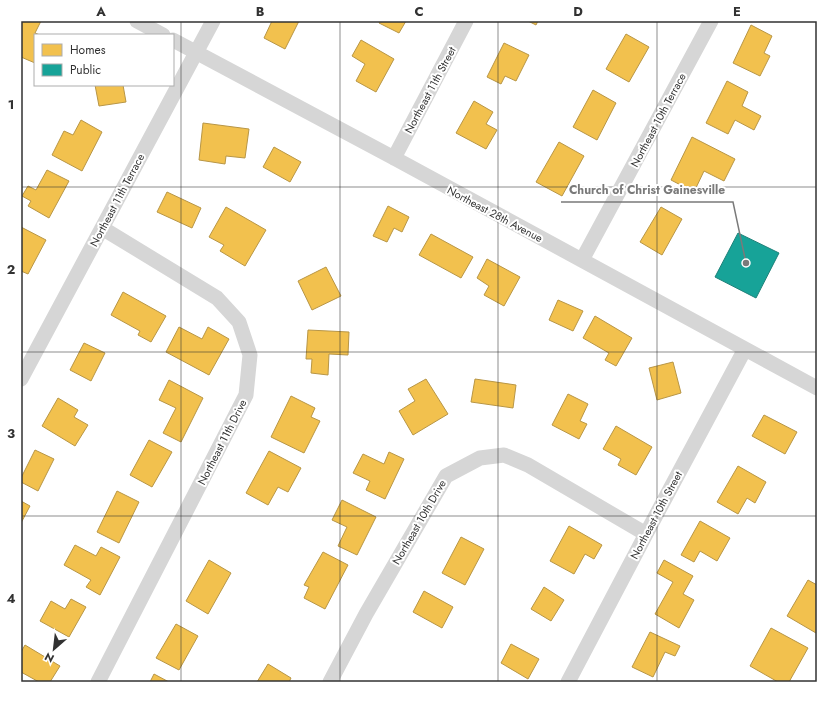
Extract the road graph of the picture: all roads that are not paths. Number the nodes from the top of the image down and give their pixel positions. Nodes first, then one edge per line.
1 (137, 21) edge
2 (213, 21) edge
3 (466, 21) edge
4 (711, 21) edge
5 (161, 34) edge
6 (174, 41) edge
7 (196, 53) junction
8 (394, 158) junction
9 (102, 228) junction
10 (582, 260) junction
11 (745, 349) junction
12 (21, 379) edge
13 (817, 388) edge
14 (646, 534) junction
15 (98, 682) edge
16 (330, 682) edge
17 (568, 682) edge

1 - 5 street
2 - 7 street, Northeast 11th Terrace
3 - 8 street, Northeast 11th Street
4 - 10 street, Northeast 10th Terrace
6 - 7 street, Northeast 28th Avenue
7 - 8 street, Northeast 28th Avenue
7 - 9 street, Northeast 11th Terrace
8 - 10 street, Northeast 28th Avenue
9 - 12 street, Northeast 11th Terrace
9 - 15 street, Northeast 11th Drive
10 - 11 street, Northeast 28th Avenue
11 - 13 street, Northeast 28th Avenue
11 - 14 street, Northeast 10th Street
14 - 16 street, Northeast 10th Drive
14 - 17 street, Northeast 10th Street

